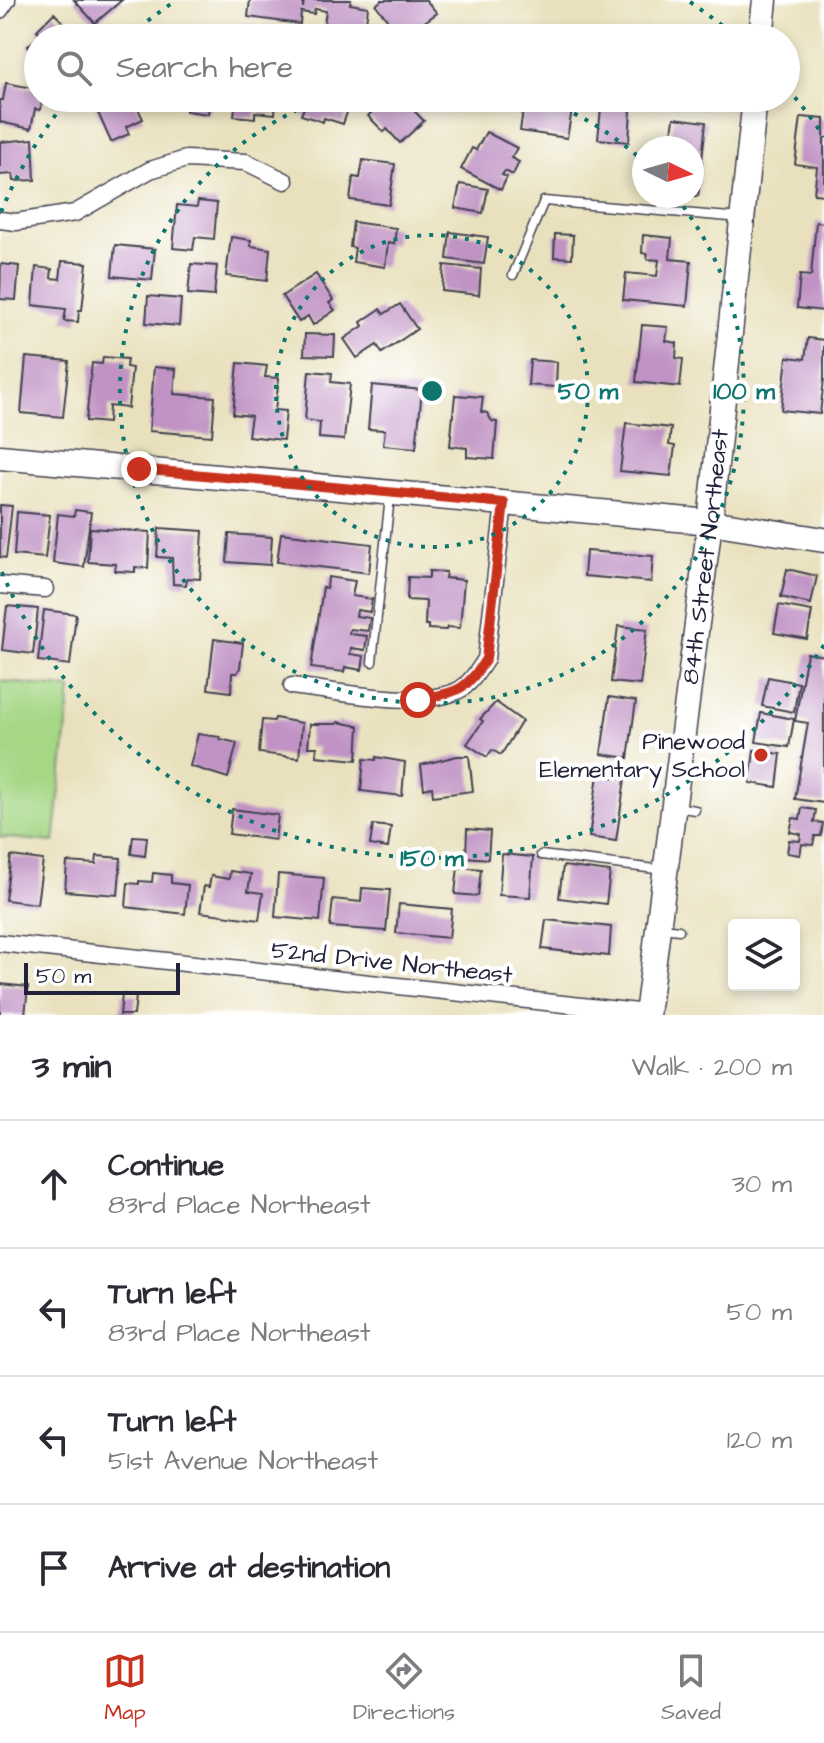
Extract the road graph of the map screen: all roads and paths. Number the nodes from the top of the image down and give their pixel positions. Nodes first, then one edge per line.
1 (7, 0) edge
2 (765, 0) edge
3 (0, 10) edge
4 (762, 24) edge
5 (753, 112) edge
6 (285, 181) dead end
7 (742, 218) junction
8 (0, 220) edge
9 (513, 275) dead end
10 (0, 457) edge
11 (390, 492) junction
12 (504, 503) junction
13 (710, 522) junction
14 (824, 540) edge
15 (0, 585) edge
16 (45, 589) dead end
17 (372, 662) dead end
18 (292, 686) dead end
19 (541, 855) dead end
20 (665, 870) junction
21 (0, 943) edge
22 (647, 1014) edge

1 - 3 street
2 - 4 street
5 - 7 street, 84th Street Northeast
6 - 8 street
7 - 9 lane
7 - 13 street, 84th Street Northeast
10 - 11 street
11 - 12 street
11 - 17 lane
12 - 13 street
12 - 18 street
13 - 14 street
13 - 20 street, 84th Street Northeast
15 - 16 street
19 - 20 lane
20 - 22 street, 84th Street Northeast
21 - 22 street, 52nd Drive Northeast

